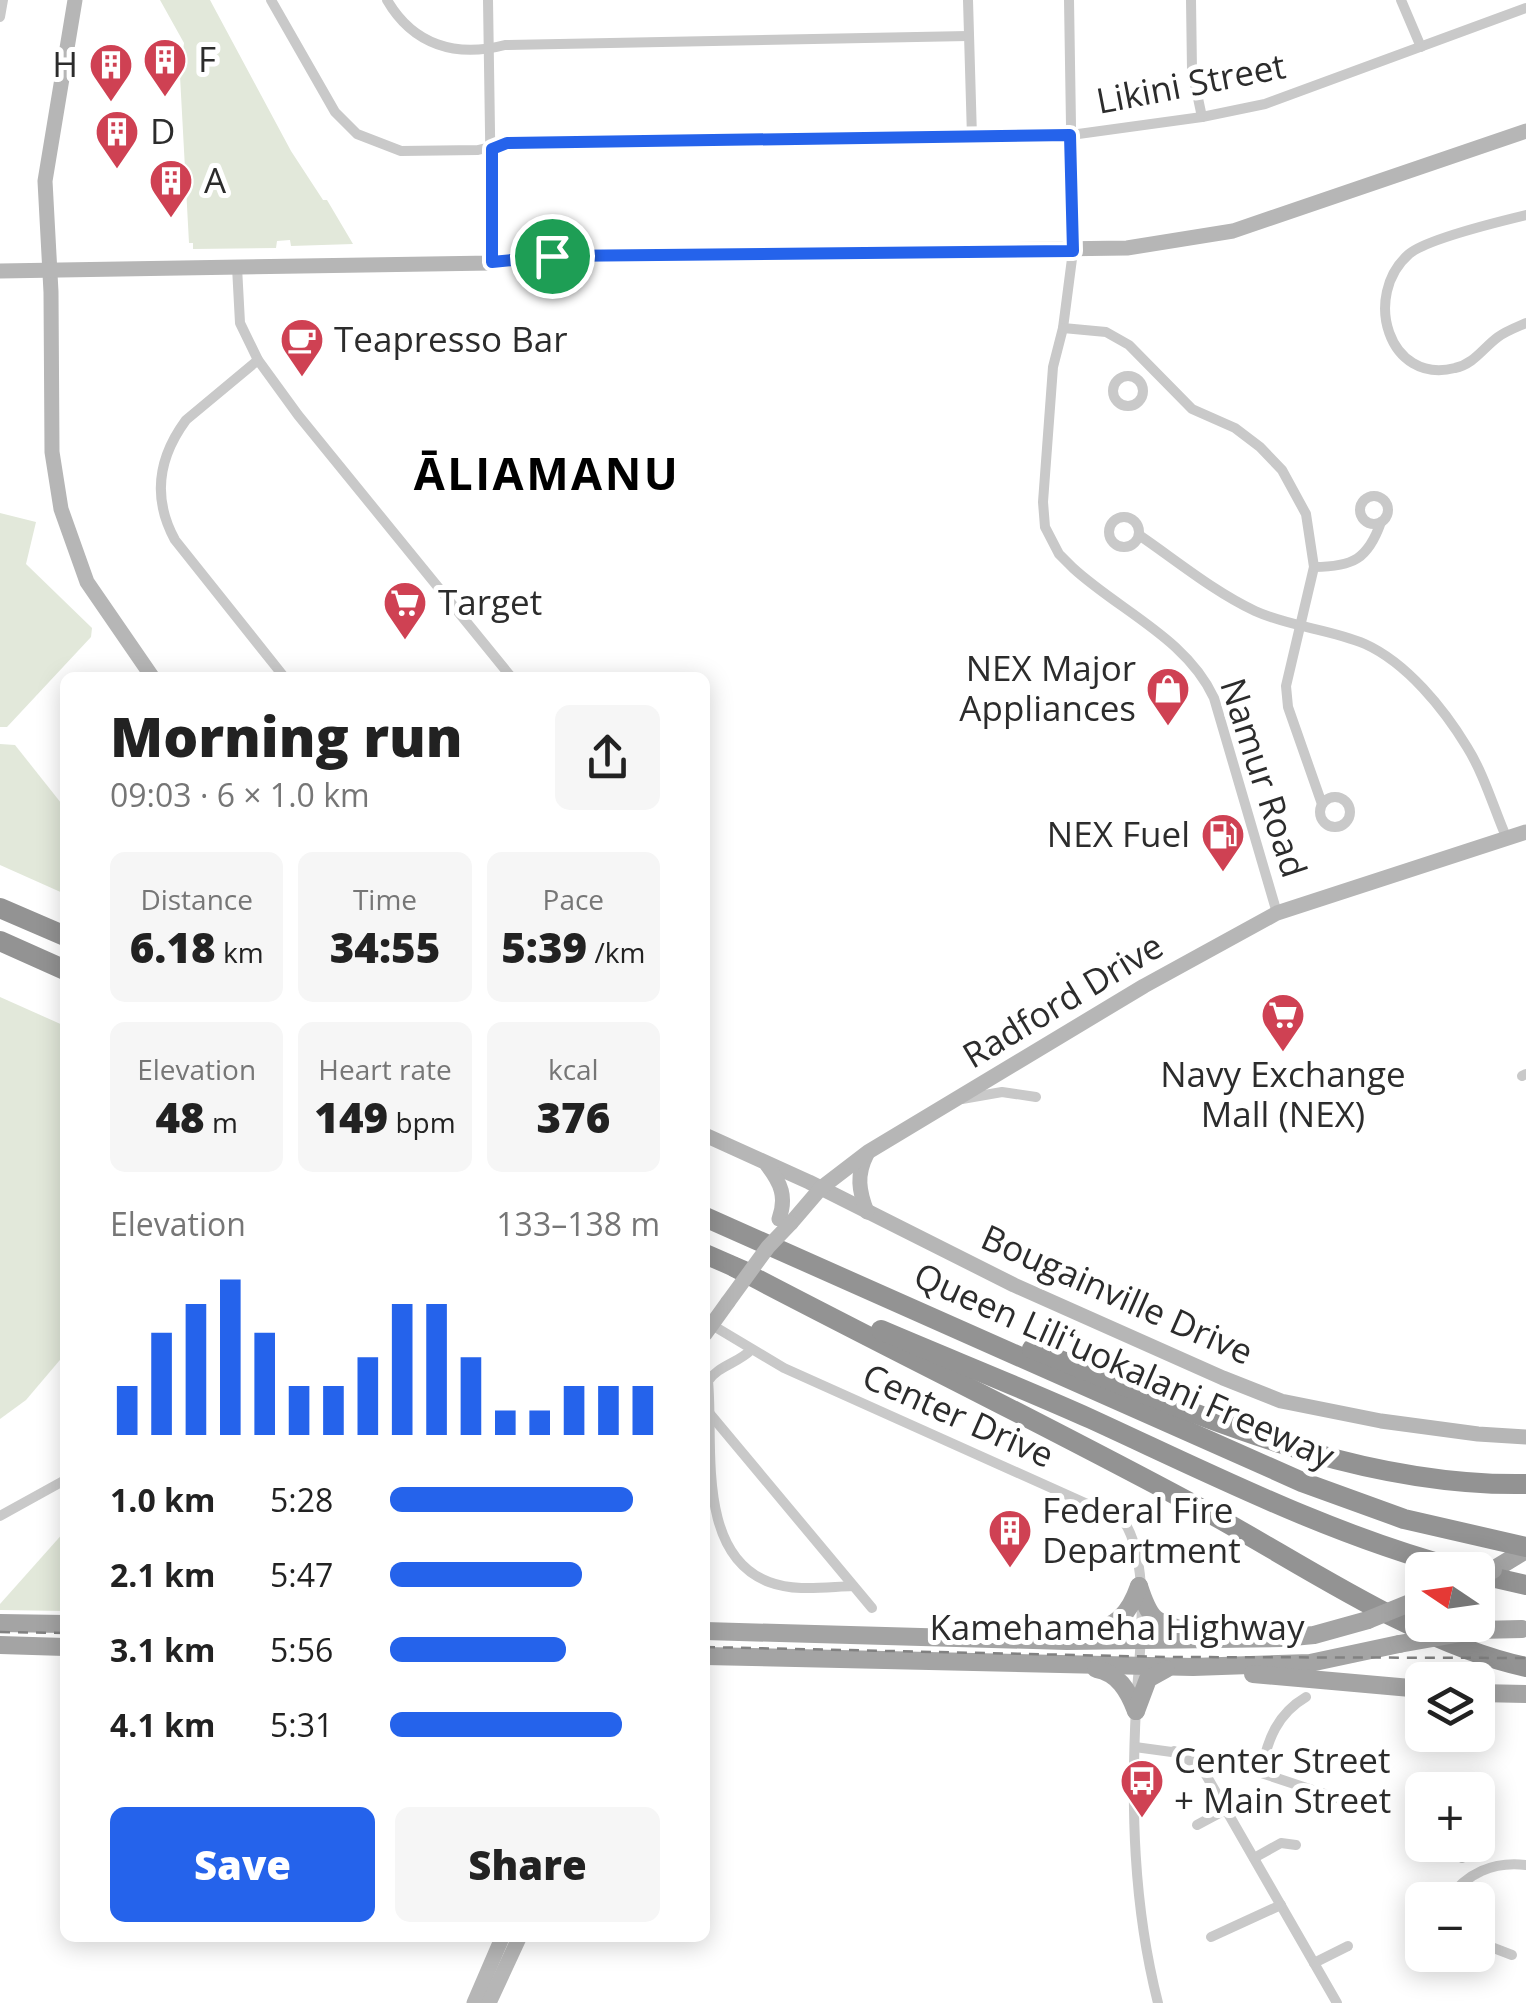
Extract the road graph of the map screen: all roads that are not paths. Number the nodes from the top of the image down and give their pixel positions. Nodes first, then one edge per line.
1 (3, 0) edge
2 (75, 0) edge
3 (271, 0) edge
4 (387, 0) edge
5 (488, 0) edge
6 (968, 0) edge
7 (1069, 0) edge
8 (1191, 0) edge
9 (1402, 0) edge
10 (1526, 8) edge
11 (0, 17) edge
12 (968, 36) junction
13 (1422, 47) junction
14 (488, 49) junction
15 (1202, 117) junction
16 (1526, 131) edge
17 (1070, 135) junction
18 (972, 137) junction
19 (492, 149) junction
20 (1526, 215) edge
21 (1073, 251) junction
22 (492, 262) junction
23 (236, 267) junction
24 (50, 270) junction
25 (0, 271) edge
26 (1526, 322) edge
27 (1063, 328) junction
28 (258, 360) junction
29 (1151, 369) junction
30 (1139, 380) dead end
31 (1381, 522) dead end
32 (1139, 535) dead end
33 (1314, 567) junction
34 (1302, 626) junction
35 (148, 672) edge
36 (279, 672) edge
37 (507, 672) edge
38 (1322, 804) dead end
39 (1526, 832) edge
40 (1507, 839) junction
41 (0, 908) edge
42 (1277, 914) junction
43 (60, 934) edge
44 (0, 940) edge
45 (60, 968) edge
46 (1036, 1097) dead end
47 (956, 1100) junction
48 (710, 1137) edge
49 (868, 1152) junction
50 (764, 1162) junction
51 (822, 1188) junction
52 (868, 1212) junction
53 (710, 1219) edge
54 (785, 1221) junction
55 (710, 1256) edge
56 (802, 1260) junction
57 (734, 1266) junction
58 (710, 1329) edge
59 (710, 1330) edge
60 (752, 1350) junction
61 (710, 1378) edge
62 (710, 1414) joint
63 (1526, 1437) edge
64 (1526, 1482) edge
65 (60, 1483) edge
66 (0, 1516) edge
67 (1526, 1549) edge
68 (1405, 1553) edge
69 (1526, 1558) edge
70 (1495, 1566) edge
71 (1495, 1569) edge
72 (1495, 1576) edge
73 (1526, 1584) edge
74 (853, 1586) junction
75 (1139, 1586) junction
76 (1405, 1605) edge
77 (872, 1608) dead end
78 (0, 1623) edge
79 (60, 1624) edge
80 (1524, 1630) edge
81 (710, 1631) edge
82 (1218, 1638) junction
83 (1140, 1639) junction
84 (1067, 1640) junction
85 (0, 1645) edge
86 (60, 1647) edge
87 (710, 1656) edge
88 (1070, 1664) junction
89 (1526, 1664) edge
90 (1139, 1667) junction
91 (1171, 1667) junction
92 (1193, 1667) junction
93 (1405, 1687) edge
94 (1495, 1693) edge
95 (1526, 1694) edge
96 (1306, 1697) dead end
97 (1136, 1710) junction
98 (1135, 1747) junction
99 (1174, 1751) junction
100 (1261, 1771) junction
101 (1355, 1804) dead end
102 (1225, 1810) junction
103 (1197, 1825) dead end
104 (1296, 1844) dead end
105 (1254, 1858) junction
106 (1464, 1862) edge
107 (1526, 1866) edge
108 (1472, 1875) junction
109 (1465, 1882) edge
110 (1281, 1905) junction
111 (1211, 1937) dead end
112 (500, 1942) edge
113 (517, 1942) edge
114 (1348, 1946) dead end
115 (1495, 1948) edge
116 (1512, 1954) dead end
117 (1314, 1964) junction
118 (474, 2003) edge
119 (489, 2003) edge
120 (1158, 2003) edge
121 (1337, 2003) edge

1 - 11 street
2 - 24 street
3 - 19 street, Likini Street
4 - 14 street
5 - 14 street
6 - 12 street
7 - 17 street, Namur Road
8 - 15 street
9 - 13 street
10 - 13 street, Likini Street
12 - 14 street
12 - 18 street
13 - 15 street, Likini Street
14 - 19 street
15 - 17 street, Likini Street
16 - 21 street
17 - 18 street, Likini Street
17 - 21 street, Namur Road
18 - 19 street, Likini Street
19 - 22 street
20 - 26 street
21 - 22 street
21 - 27 street, Namur Road
22 - 23 street
23 - 24 street
23 - 28 street
24 - 25 street
24 - 35 street
27 - 29 street
27 - 42 street, Namur Road
28 - 36 street
28 - 37 street
29 - 30 street
29 - 33 street
31 - 33 street
32 - 34 street
33 - 34 street
34 - 38 street
34 - 40 street
39 - 40 street, Radford Drive
40 - 42 street, Radford Drive
41 - 43 highway
42 - 47 street, Radford Drive
44 - 45 highway
46 - 47 street
47 - 49 street, Radford Drive
48 - 50 street, Bougainville Drive
49 - 51 street, Radford Drive
49 - 52 street
50 - 51 street, Bougainville Drive
50 - 54 street
51 - 52 street, Bougainville Drive
51 - 54 street, Radford Drive
52 - 63 street, Bougainville Drive
53 - 56 highway, Queen Liliʻuokalani Freeway
54 - 58 street, bridge
55 - 57 highway, Queen Liliʻuokalani Freeway
56 - 64 highway
56 - 67 highway, Queen Liliʻuokalani Freeway
57 - 68 highway, Queen Liliʻuokalani Freeway
57 - 89 highway
59 - 60 street, Center Drive
60 - 61 street
60 - 75 street, Center Drive
62 - 74 street
62 - 74 street
65 - 66 street
67 - 70 main road
69 - 71 main road
72 - 73 highway
74 - 77 street
75 - 82 main road
75 - 83 street, Center Drive
75 - 84 main road
76 - 82 main road, Kamehameha Highway, bridge
78 - 79 main road
80 - 92 main road, Kamehameha Highway, bridge
81 - 84 main road, Kamehameha Highway
82 - 83 main road, Kamehameha Highway
83 - 84 main road, Kamehameha Highway
83 - 90 street, Center Drive
85 - 86 main road
87 - 88 main road, Kamehameha Highway
88 - 90 main road, Kamehameha Highway
88 - 97 main road
90 - 91 main road, Kamehameha Highway
90 - 97 street, Center Drive
91 - 92 main road, Kamehameha Highway
91 - 97 main road
92 - 93 main road
94 - 95 main road
96 - 100 street
97 - 98 street, Center Drive
98 - 99 street
98 - 120 street, Center Drive
99 - 100 street
99 - 102 street
100 - 101 street
102 - 103 street
102 - 105 street
104 - 105 street
105 - 110 street
106 - 108 street
107 - 108 street
108 - 109 street
110 - 111 street
110 - 117 street
112 - 118 street
113 - 119 street
114 - 117 street
115 - 116 street
117 - 121 street

